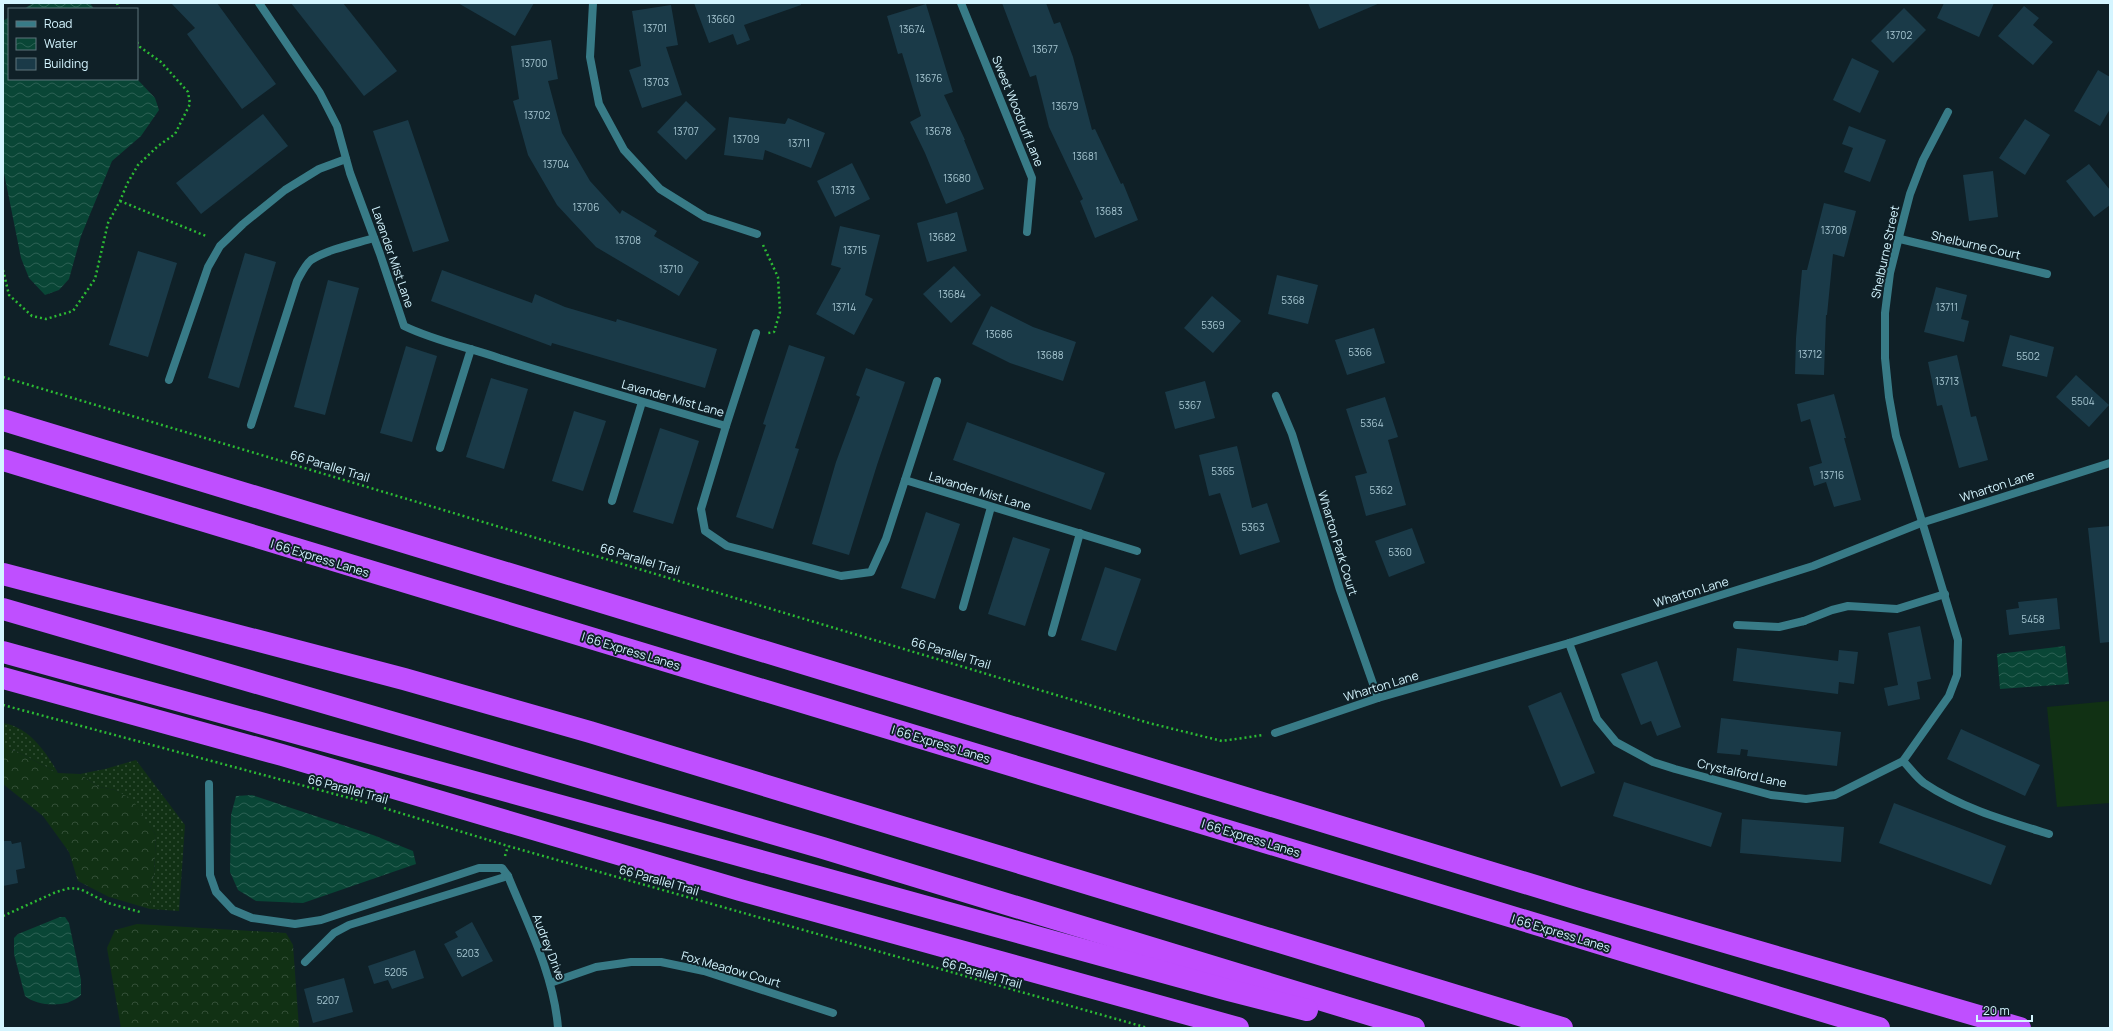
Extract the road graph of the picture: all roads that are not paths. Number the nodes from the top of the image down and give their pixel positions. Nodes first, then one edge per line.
1 (259, 3) edge
2 (593, 3) edge
3 (961, 3) edge
4 (1948, 112) dead end
5 (346, 159) junction
6 (1027, 232) dead end
7 (757, 234) road end
8 (374, 238) junction
9 (1900, 239) junction
10 (2047, 274) dead end
11 (756, 333) road end
12 (471, 349) junction
13 (169, 380) dead end
14 (937, 381) dead end
15 (1276, 396) dead end
16 (642, 402) junction
17 (3, 420) edge
18 (251, 425) dead end
19 (726, 426) junction
20 (440, 448) dead end
21 (3, 460) edge
22 (2110, 463) edge
23 (905, 480) junction
24 (612, 501) dead end
25 (991, 506) junction
26 (1921, 523) junction
27 (1080, 533) junction
28 (1137, 551) dead end
29 (3, 574) edge
30 (1945, 594) junction
31 (964, 607) dead end
32 (3, 609) edge
33 (1737, 625) dead end
34 (1052, 633) dead end
35 (1569, 643) junction
36 (3, 652) edge
37 (3, 678) edge
38 (1378, 698) junction
39 (1275, 733) road end
40 (1903, 761) junction
41 (209, 784) dead end
42 (2049, 834) dead end
43 (508, 876) junction
44 (305, 962) dead end
45 (550, 983) junction
46 (833, 1013) dead end
47 (558, 1028) edge
48 (1238, 1028) edge
49 (1381, 1028) edge
50 (1414, 1028) edge
51 (1562, 1028) edge
52 (1879, 1028) edge
53 (2020, 1028) edge

1 - 5 street, Lavander Mist Lane
2 - 7 street
3 - 6 street, Sweet Woodruff Lane
4 - 9 street, Shelburne Street
5 - 8 street, Lavander Mist Lane
5 - 13 street
8 - 12 street, Lavander Mist Lane
8 - 18 street
9 - 10 street, Shelburne Court
9 - 26 street, Shelburne Street
11 - 19 street
12 - 16 street, Lavander Mist Lane
12 - 20 street
14 - 23 street
15 - 38 street, Wharton Park Court
16 - 19 street, Lavander Mist Lane
16 - 24 street
17 - 53 highway
19 - 23 street, Lavander Mist Lane
21 - 52 highway, I 66 Express Lanes
22 - 26 street, Wharton Lane
23 - 25 street, Lavander Mist Lane
25 - 27 street, Lavander Mist Lane
25 - 31 street
26 - 30 street, Crystalford Lane
26 - 35 street, Wharton Lane
27 - 28 street, Lavander Mist Lane
27 - 34 street
29 - 51 highway
30 - 33 street
30 - 40 street, Crystalford Lane
32 - 50 highway
35 - 38 street, Wharton Lane
35 - 40 street, Crystalford Lane
36 - 49 highway
37 - 48 highway
38 - 39 street, Wharton Lane
40 - 42 street
41 - 43 street
43 - 44 street
43 - 45 street, Audrey Drive
45 - 46 street, Fox Meadow Court
45 - 47 street, Audrey Drive

